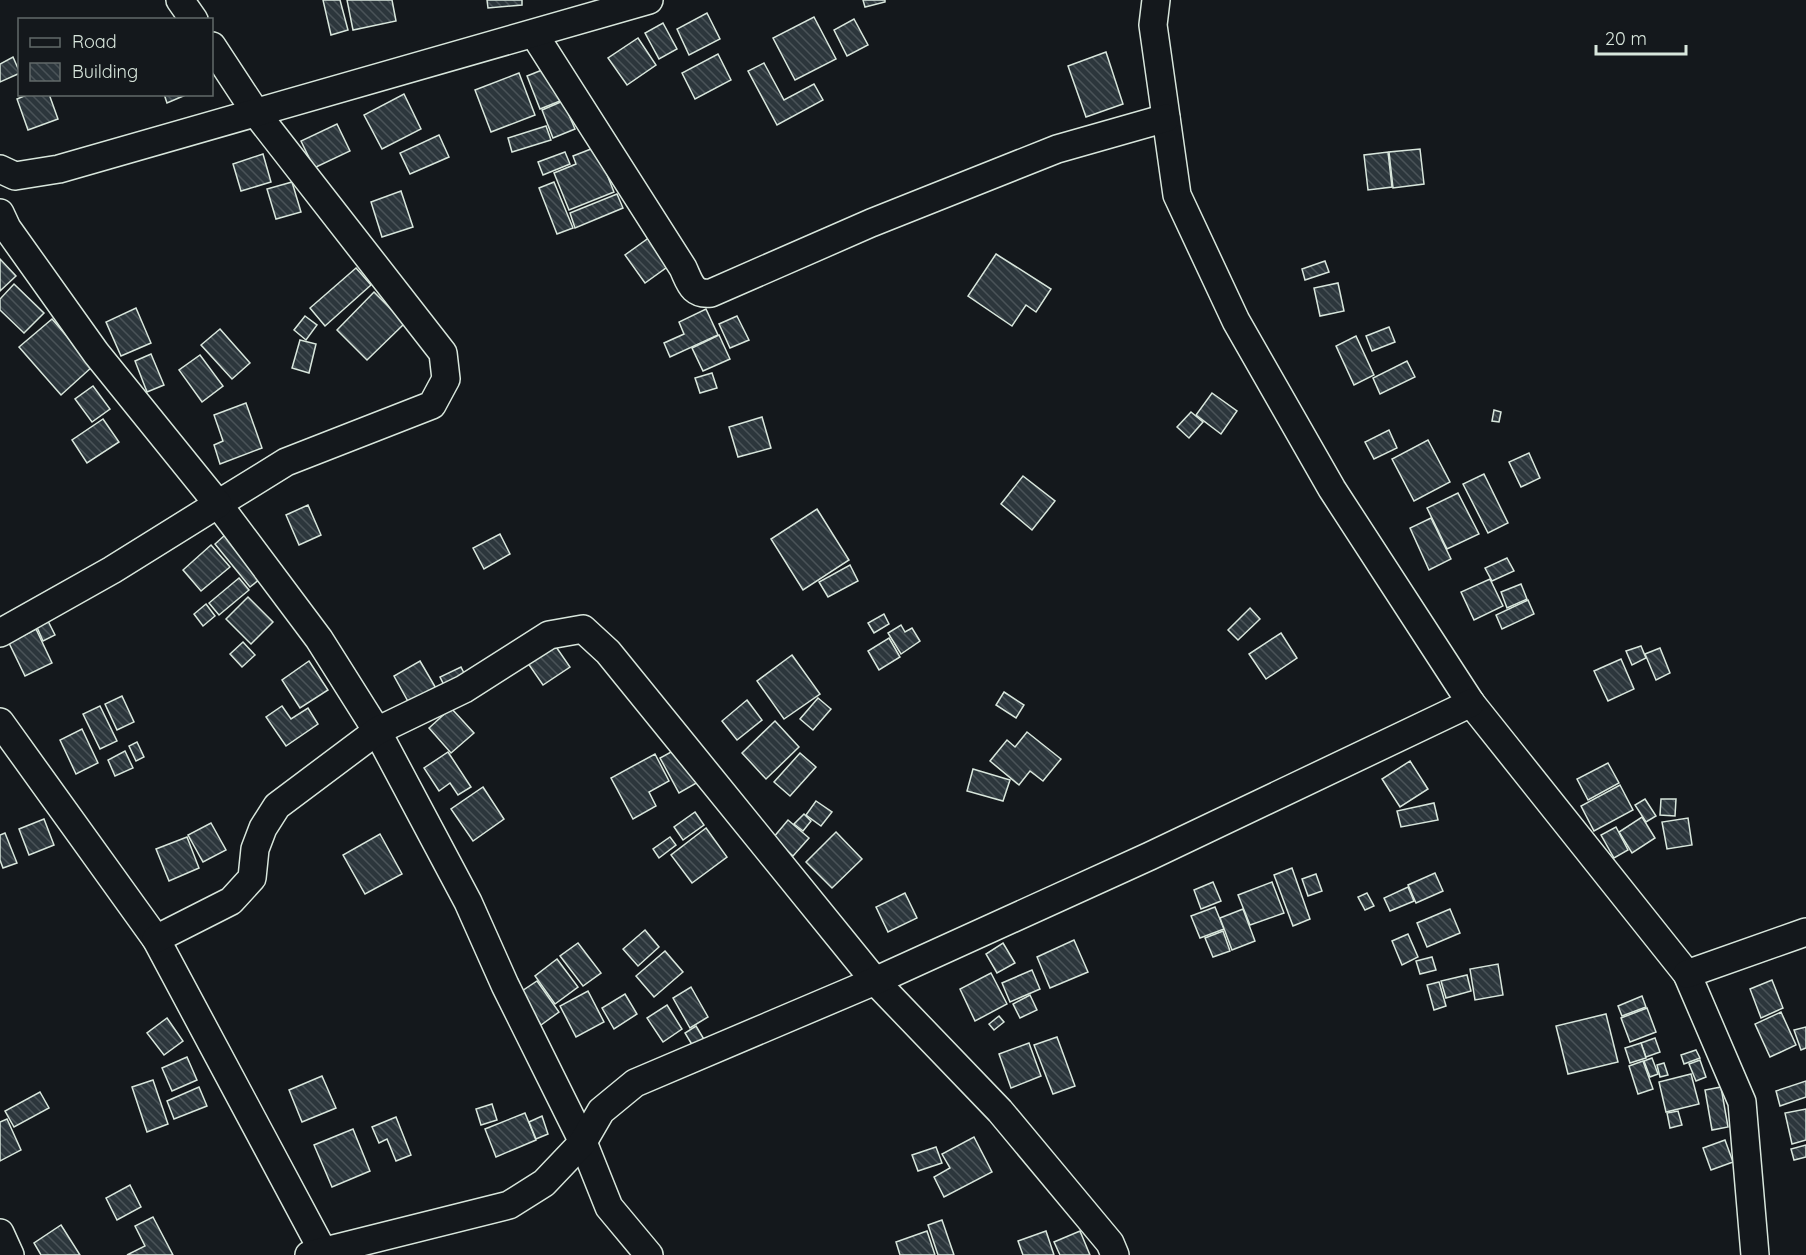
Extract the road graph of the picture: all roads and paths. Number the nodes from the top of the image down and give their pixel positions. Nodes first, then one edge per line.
1 (180, 0) edge
2 (650, 0) edge
3 (1156, 0) edge
4 (193, 18) edge
5 (534, 34) junction
6 (213, 48) edge
7 (256, 113) junction
8 (1166, 118) junction
9 (0, 169) edge
10 (0, 213) edge
11 (218, 504) junction
12 (0, 633) edge
13 (1471, 703) junction
14 (0, 722) edge
15 (377, 731) junction
16 (1806, 932) edge
17 (156, 939) junction
18 (1688, 974) junction
19 (875, 981) junction
20 (583, 1142) junction
21 (0, 1233) edge
22 (319, 1254) edge
23 (10, 1255) edge
24 (649, 1255) edge
25 (1115, 1255) edge
26 (1755, 1255) edge

1 - 4 street
2 - 5 street
3 - 8 street
5 - 7 street
5 - 8 street
6 - 7 street
7 - 9 street
7 - 11 street
8 - 13 street
10 - 11 street
11 - 12 street
11 - 15 street
13 - 18 street
13 - 19 street
14 - 17 street
15 - 17 street
15 - 19 street
15 - 20 street
16 - 18 street
17 - 22 street
18 - 26 street
19 - 20 street
19 - 25 street
20 - 22 street
20 - 24 street
21 - 23 street

